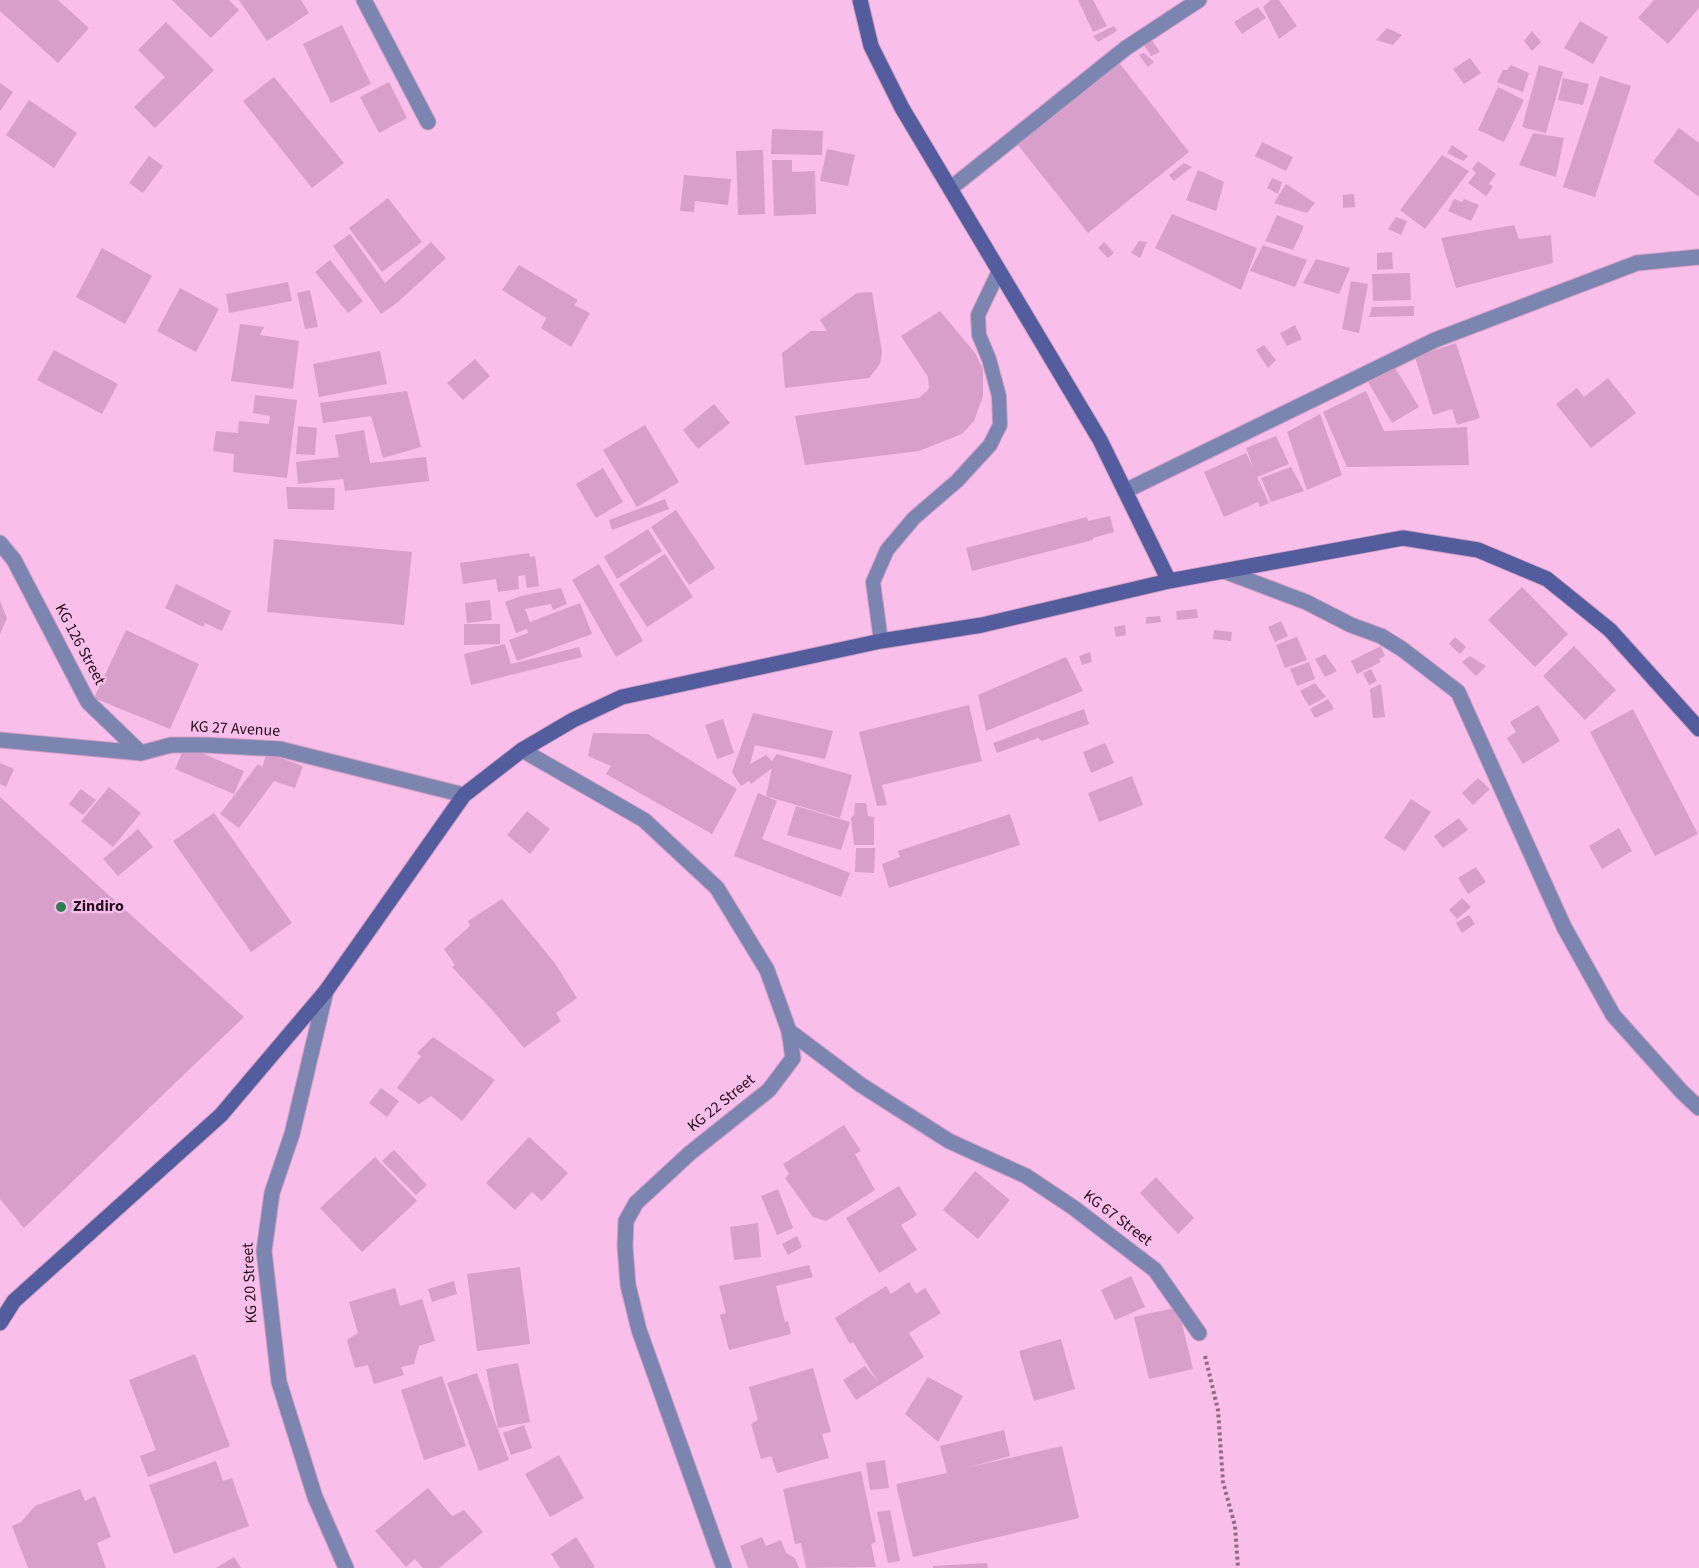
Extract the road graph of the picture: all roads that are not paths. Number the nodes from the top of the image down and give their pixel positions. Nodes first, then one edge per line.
1 (364, 0) edge
2 (860, 0) edge
3 (1199, 0) edge
4 (428, 122) dead end
5 (951, 188) junction
6 (1699, 257) edge
7 (999, 271) junction
8 (1125, 491) junction
9 (0, 543) edge
10 (1224, 571) junction
11 (1169, 581) junction
12 (881, 641) junction
13 (1699, 729) edge
14 (0, 740) edge
15 (522, 750) junction
16 (141, 753) junction
17 (464, 795) junction
18 (326, 991) junction
19 (789, 1031) junction
20 (1699, 1108) edge
21 (0, 1323) edge
22 (1199, 1333) road end
23 (346, 1568) edge
24 (724, 1568) edge

1 - 4 street
2 - 5 main road
3 - 5 street
5 - 7 main road
6 - 8 street
7 - 8 main road
7 - 12 lane
8 - 11 main road
9 - 16 street, KG 126 Street
10 - 11 main road
10 - 13 main road
10 - 20 street
11 - 12 main road
12 - 15 main road
14 - 16 street, KG 27 Avenue
15 - 17 main road
15 - 19 street, KG 22 Street
16 - 17 street, KG 27 Avenue
17 - 18 main road
18 - 21 main road
18 - 23 street, KG 20 Street
19 - 22 street, KG 67 Street
19 - 24 street, KG 22 Street

